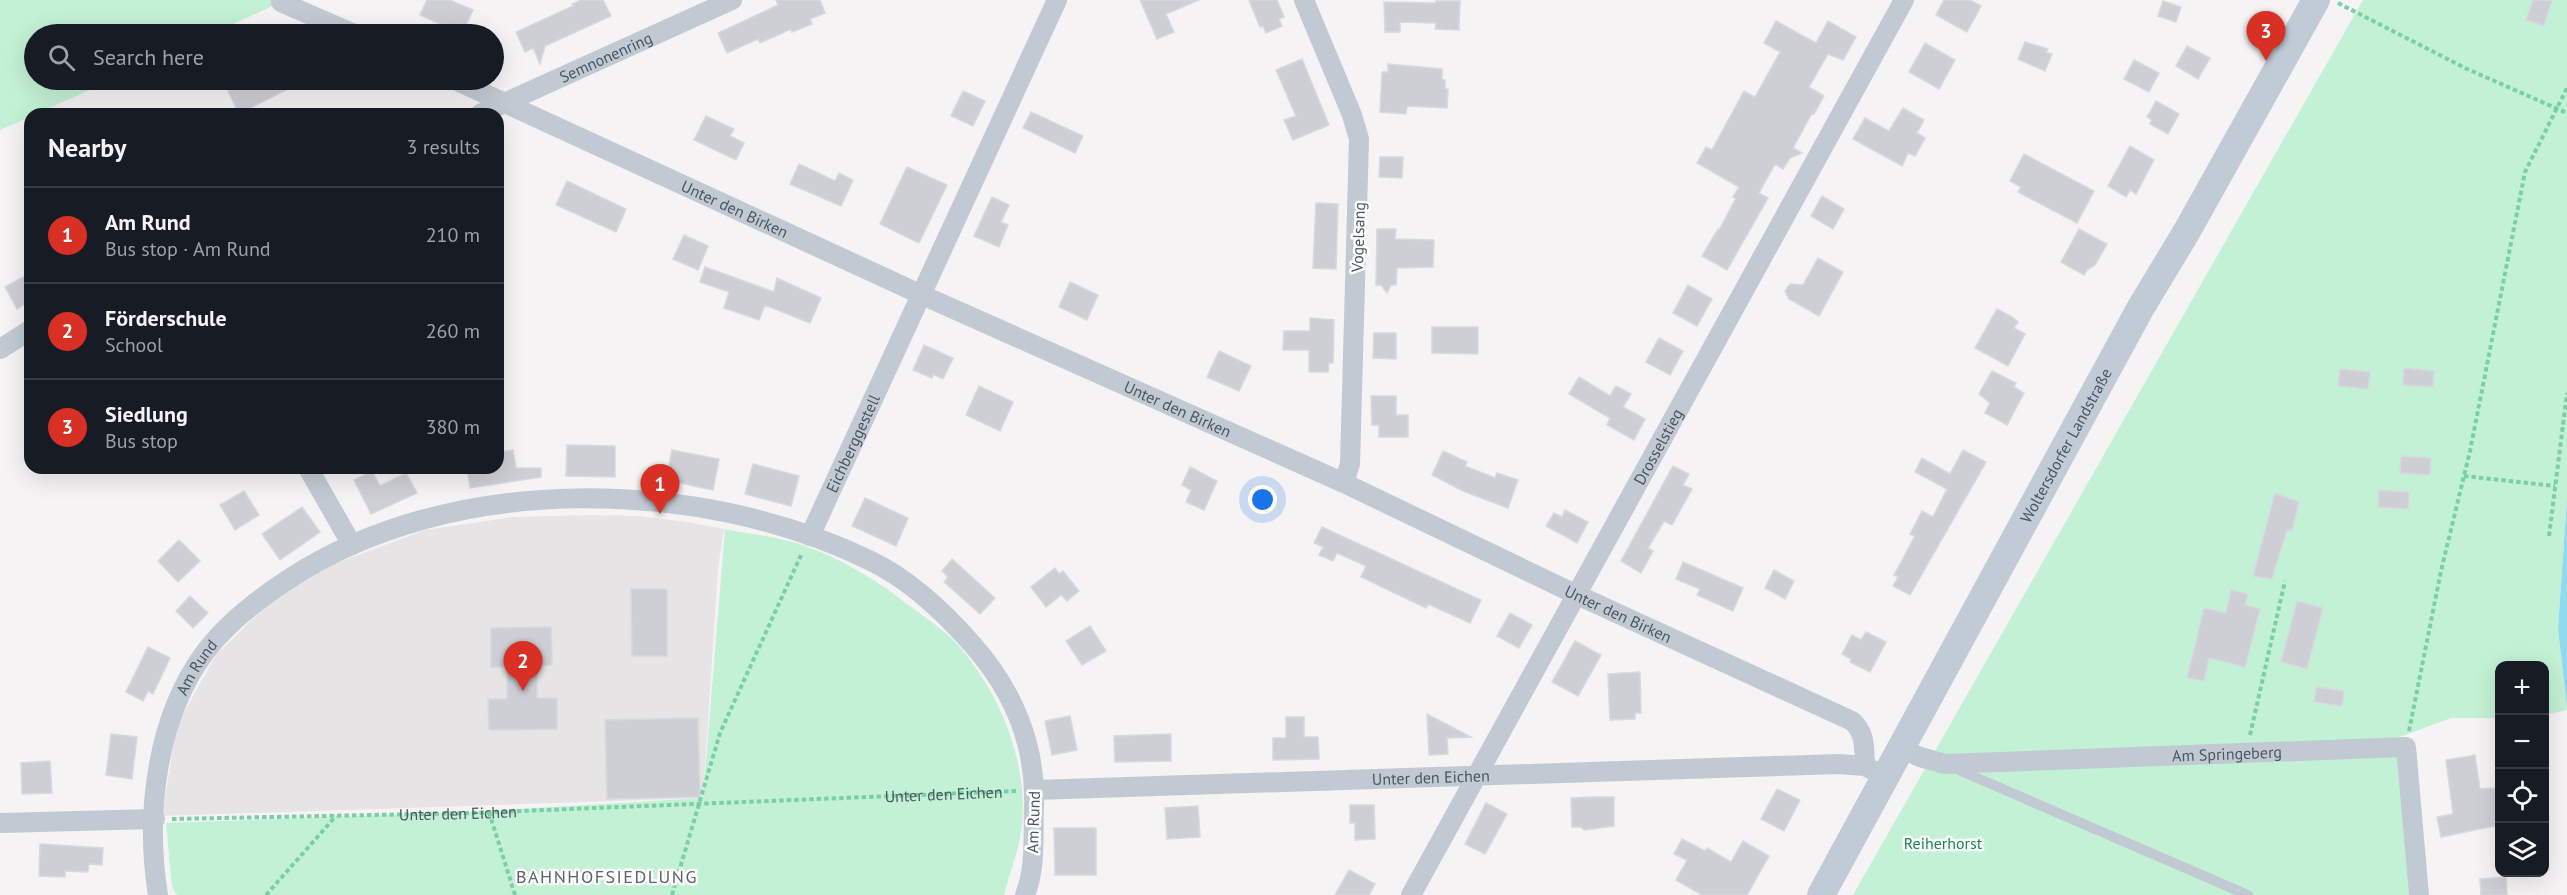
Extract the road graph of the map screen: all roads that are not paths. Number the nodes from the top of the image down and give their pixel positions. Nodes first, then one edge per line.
1 (732, 0) edge
2 (1058, 0) edge
3 (1304, 0) edge
4 (1904, 0) edge
5 (2326, 1) edge
6 (281, 2) dead end
7 (331, 24) edge
8 (478, 90) edge
9 (506, 102) junction
10 (493, 108) edge
11 (922, 295) junction
12 (24, 334) edge
13 (0, 349) edge
14 (311, 474) edge
15 (1344, 483) junction
16 (810, 536) junction
17 (352, 545) junction
18 (1575, 594) junction
19 (1903, 748) junction
20 (1945, 764) junction
21 (1876, 772) junction
22 (1476, 776) junction
23 (1035, 790) junction
24 (155, 819) junction
25 (0, 823) edge
26 (1029, 890) edge
27 (158, 895) edge
28 (1411, 895) edge
29 (1821, 895) edge
30 (2248, 895) edge
31 (2419, 895) edge

1 - 9 street, Semnonenring
2 - 11 street, Eichberggestell
3 - 15 street, Vogelsang
4 - 18 street, Drosselstieg
5 - 19 main road, Woltersdorfer Landstraße
6 - 7 street
8 - 9 street, Unter den Birken
9 - 10 street, Semnonenring
9 - 11 street, Unter den Birken
11 - 15 street, Unter den Birken
11 - 16 street, Eichberggestell
12 - 13 street
14 - 17 street
15 - 18 street, Unter den Birken
16 - 17 street, Am Rund
16 - 23 street, Am Rund
17 - 24 street, Am Rund
18 - 21 street, Unter den Birken
18 - 22 street, Drosselstieg
19 - 20 street, Am Springeberg
19 - 21 main road, Woltersdorfer Landstraße
20 - 30 lane
20 - 31 street, Am Springeberg
21 - 22 street, Unter den Eichen
21 - 29 main road, Woltersdorfer Landstraße
22 - 23 street, Unter den Eichen
22 - 28 street, Drosselstieg
23 - 26 street, Am Rund
24 - 25 street
24 - 27 street, Am Rund

